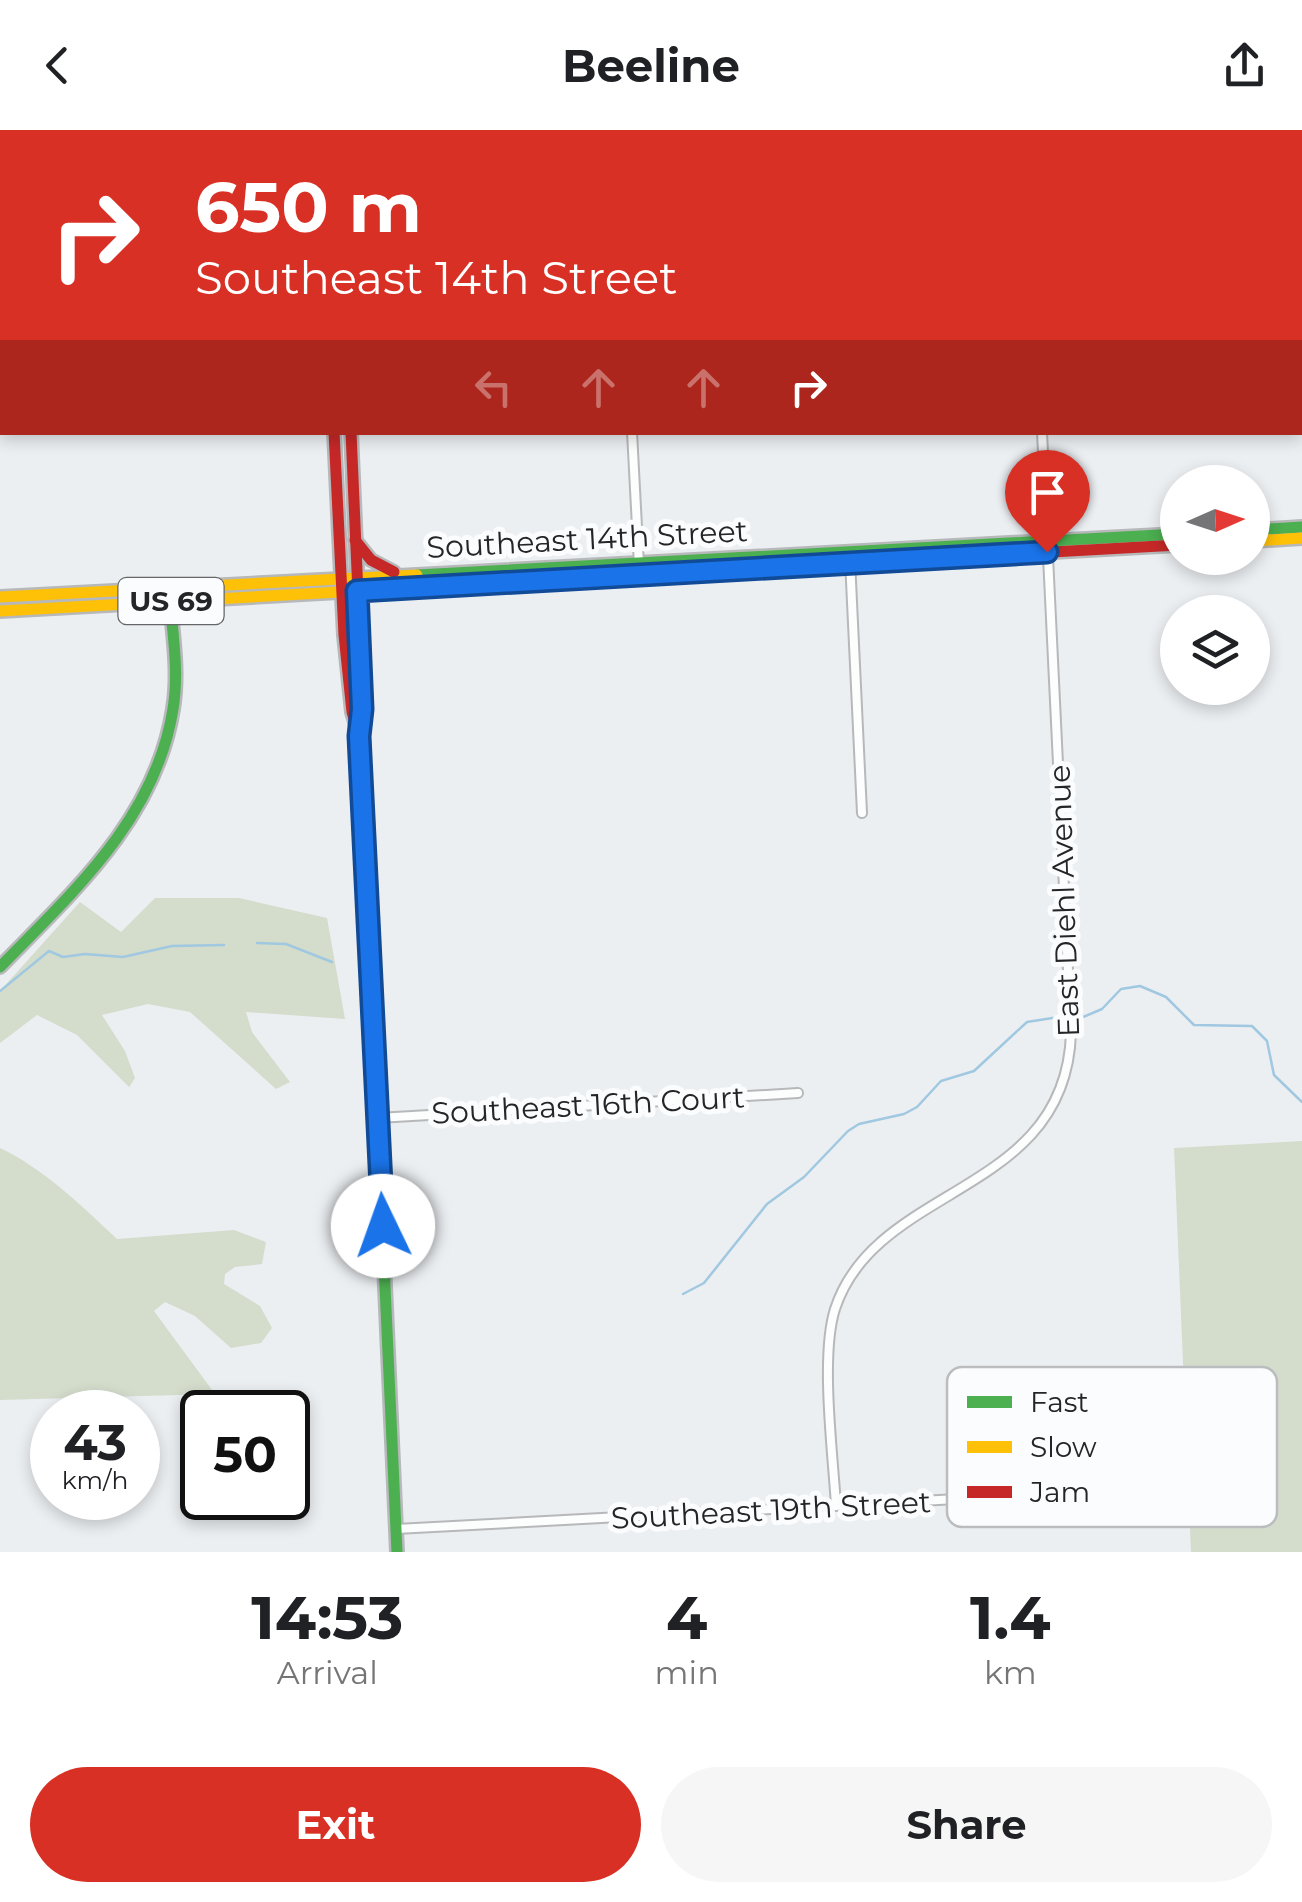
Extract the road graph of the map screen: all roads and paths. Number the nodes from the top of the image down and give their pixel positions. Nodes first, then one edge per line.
1 (334, 435) edge
2 (351, 435) edge
3 (632, 435) edge
4 (1042, 435) edge
5 (1302, 527) edge
6 (1270, 529) edge
7 (1160, 536) edge
8 (1302, 538) edge
9 (355, 540) junction
10 (1270, 540) edge
11 (1160, 545) edge
12 (1047, 546) junction
13 (850, 556) junction
14 (639, 568) junction
15 (401, 574) junction
16 (357, 584) junction
17 (341, 585) junction
18 (0, 596) edge
19 (170, 601) junction
20 (0, 611) edge
21 (359, 736) junction
22 (862, 814) dead end
23 (0, 967) edge
24 (798, 1093) dead end
25 (378, 1118) junction
26 (947, 1500) edge
27 (836, 1506) junction
28 (396, 1529) junction
29 (397, 1552) edge

1 - 17 main road
2 - 9 main road
3 - 14 street
4 - 12 street, East Diehl Avenue
5 - 6 main road
7 - 12 main road, Southeast 14th Street / US 69
8 - 10 main road
9 - 15 main road
9 - 16 main road
11 - 12 main road, Southeast 14th Street / US 69
12 - 13 main road, Southeast 14th Street / US 69
12 - 27 street, East Diehl Avenue
13 - 14 main road, Southeast 14th Street / US 69
13 - 22 street
14 - 15 main road, Southeast 14th Street / US 69
14 - 16 main road, Southeast 14th Street / US 69
15 - 16 main road, Southeast 14th Street / US 69
16 - 17 main road, Southeast 14th Street / US 69
16 - 21 main road
17 - 18 main road, Southeast 14th Street / US 69
17 - 19 main road, Southeast 14th Street / US 69
17 - 21 main road
19 - 20 main road, Southeast 14th Street / US 69
19 - 23 main road
21 - 25 main road
24 - 25 street, Southeast 16th Court
25 - 28 main road
26 - 27 street, Southeast 19th Street
27 - 28 street, Southeast 19th Street
28 - 29 main road

